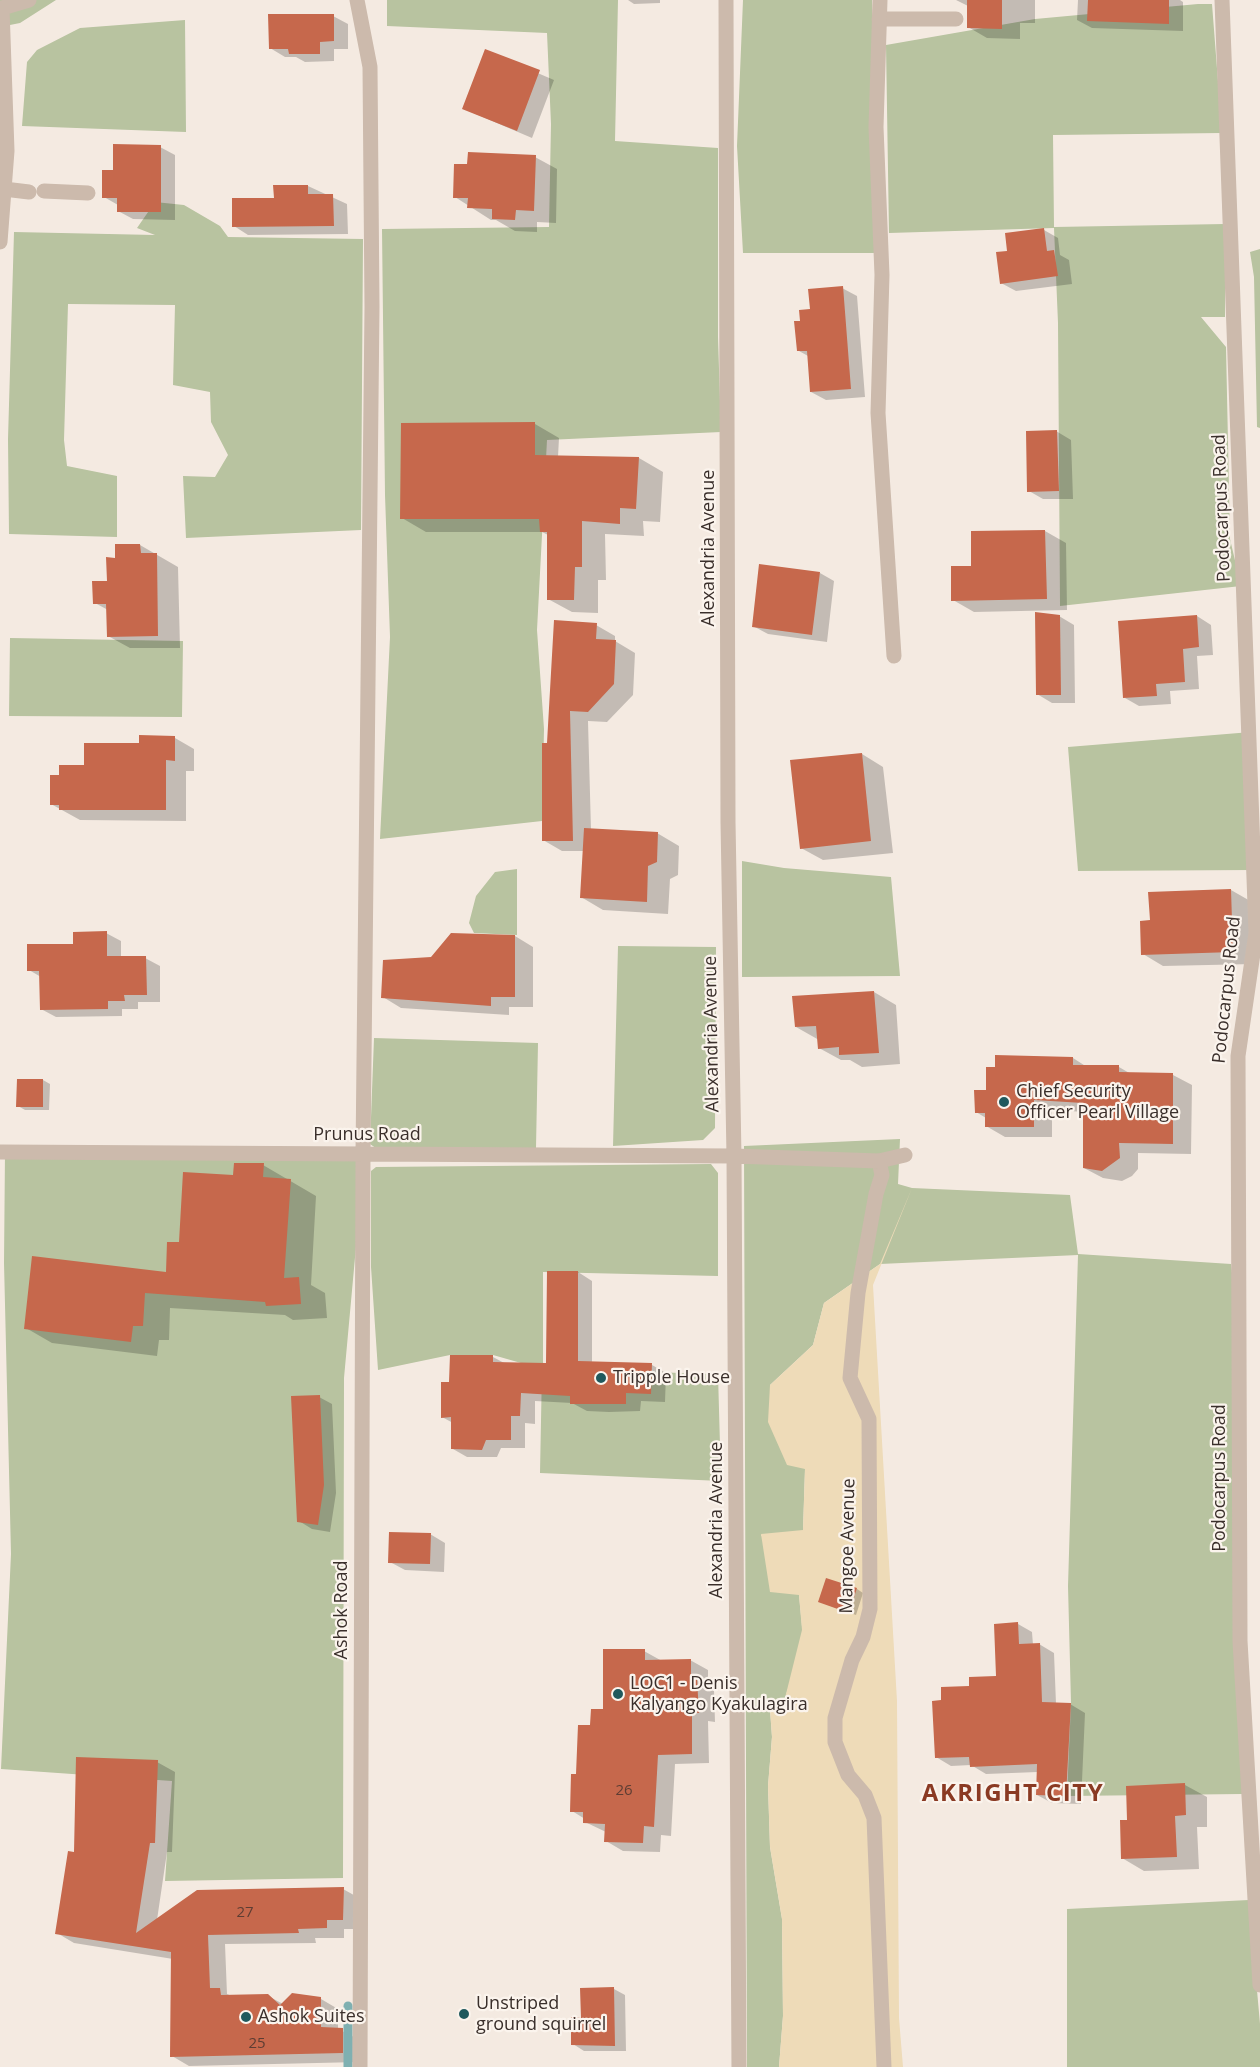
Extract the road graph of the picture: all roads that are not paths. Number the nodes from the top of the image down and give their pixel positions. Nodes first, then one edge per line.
1 (29, 0) edge
2 (357, 0) edge
3 (726, 0) edge
4 (880, 0) edge
5 (1222, 0) edge
6 (1, 10) edge
7 (879, 19) junction
8 (956, 19) dead end
9 (4, 189) junction
10 (88, 194) dead end
11 (0, 242) edge
12 (894, 656) dead end
13 (0, 1152) edge
14 (363, 1154) junction
15 (905, 1155) dead end
16 (734, 1156) junction
17 (879, 1161) junction
18 (1260, 1985) edge
19 (360, 2067) edge
20 (739, 2067) edge
21 (884, 2067) edge

1 - 6 street
2 - 14 street, Ashok Road
3 - 16 street, Alexandria Avenue
4 - 7 street
5 - 18 street, Podocarpus Road
6 - 9 street
7 - 8 street
7 - 12 street
9 - 10 street
9 - 11 street
13 - 14 street, Prunus Road
14 - 16 street, Prunus Road
14 - 19 street, Ashok Road
15 - 17 street, Prunus Road
16 - 17 street, Prunus Road
16 - 20 street, Alexandria Avenue
17 - 21 street, Mangoe Avenue

